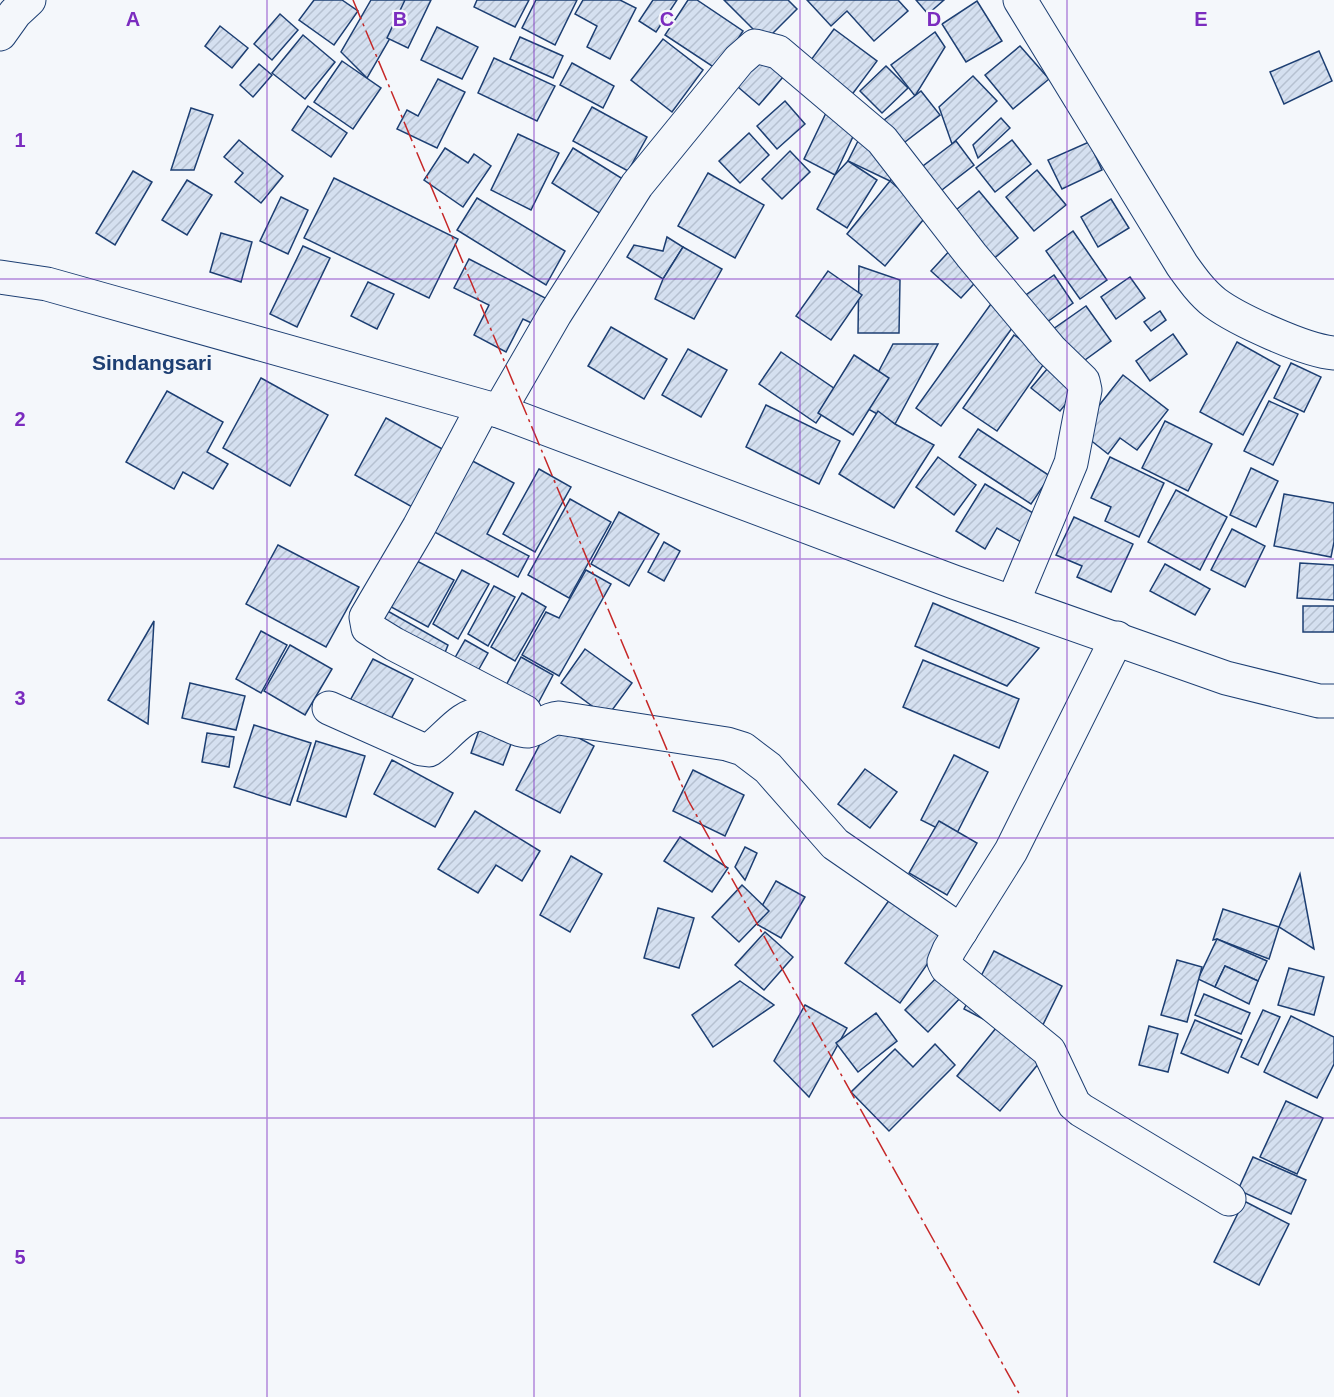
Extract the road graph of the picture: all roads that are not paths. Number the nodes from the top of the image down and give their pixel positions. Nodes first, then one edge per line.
1 (29, 0) edge
2 (1020, 0) edge
3 (0, 34) edge
4 (0, 277) edge
5 (1334, 352) edge
6 (491, 409) junction
7 (1013, 602) junction
8 (1118, 638) junction
9 (1334, 701) edge
10 (329, 708) dead end
11 (550, 718) junction
12 (961, 931) junction
13 (1229, 1199) dead end

1 - 3 street
2 - 5 street
4 - 6 street
6 - 7 street
6 - 7 street
6 - 11 street
7 - 8 street
8 - 9 street
8 - 12 street
10 - 11 street
11 - 12 street
12 - 13 street

